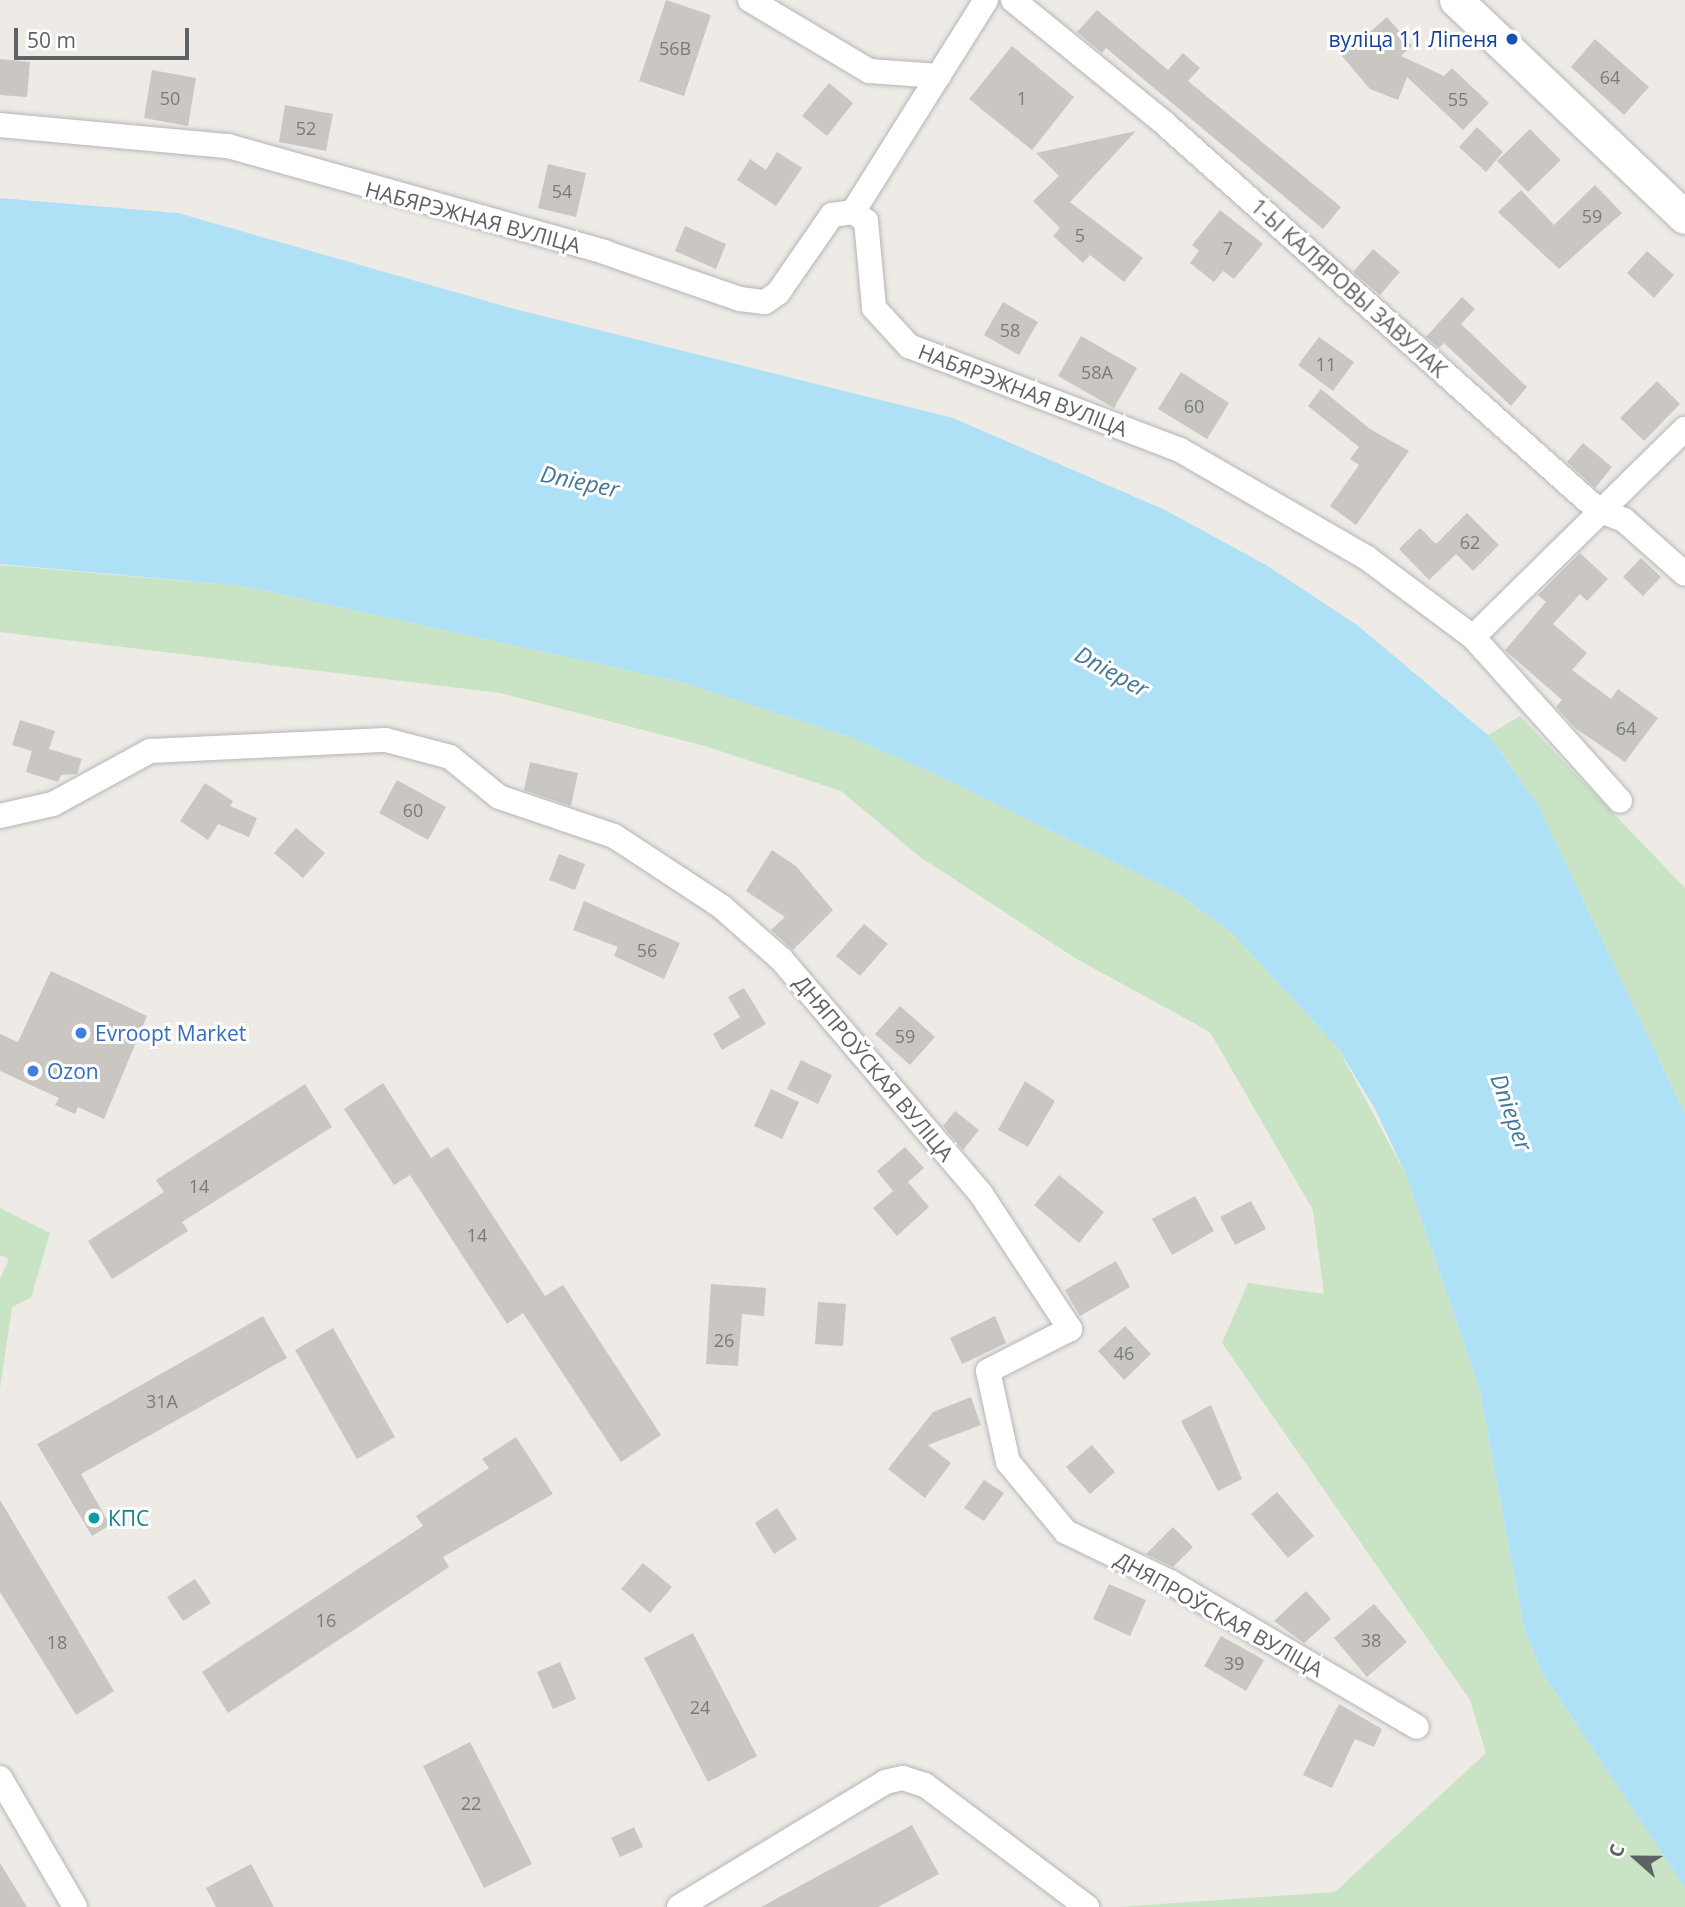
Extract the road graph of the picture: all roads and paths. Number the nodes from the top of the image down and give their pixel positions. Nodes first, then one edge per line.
1 (750, 0) edge
2 (986, 0) edge
3 (1013, 0) edge
4 (1456, 0) edge
5 (939, 76) junction
6 (0, 125) edge
7 (853, 212) junction
8 (1685, 217) edge
9 (1685, 429) edge
10 (1598, 510) junction
11 (1685, 574) edge
12 (1473, 637) junction
13 (1619, 802) dead end
14 (0, 816) edge
15 (1417, 1727) dead end
16 (0, 1778) edge
17 (75, 1907) edge
18 (679, 1907) edge
19 (1087, 1907) edge

1 - 5 street
2 - 5 street
3 - 10 street, 1-Ы КАЛЯРОВЫ ЗАВУЛАК
4 - 8 main road
5 - 7 street
6 - 7 street, НАБЯРЭЖНАЯ ВУЛІЦА
7 - 12 street, НАБЯРЭЖНАЯ ВУЛІЦА
9 - 10 street
10 - 11 street, 1-Ы КАЛЯРОВЫ ЗАВУЛАК
10 - 12 street
12 - 13 street, НАБЯРЭЖНАЯ ВУЛІЦА
14 - 15 street, ДНЯПРОЎСКАЯ ВУЛІЦА
16 - 17 street
18 - 19 street

